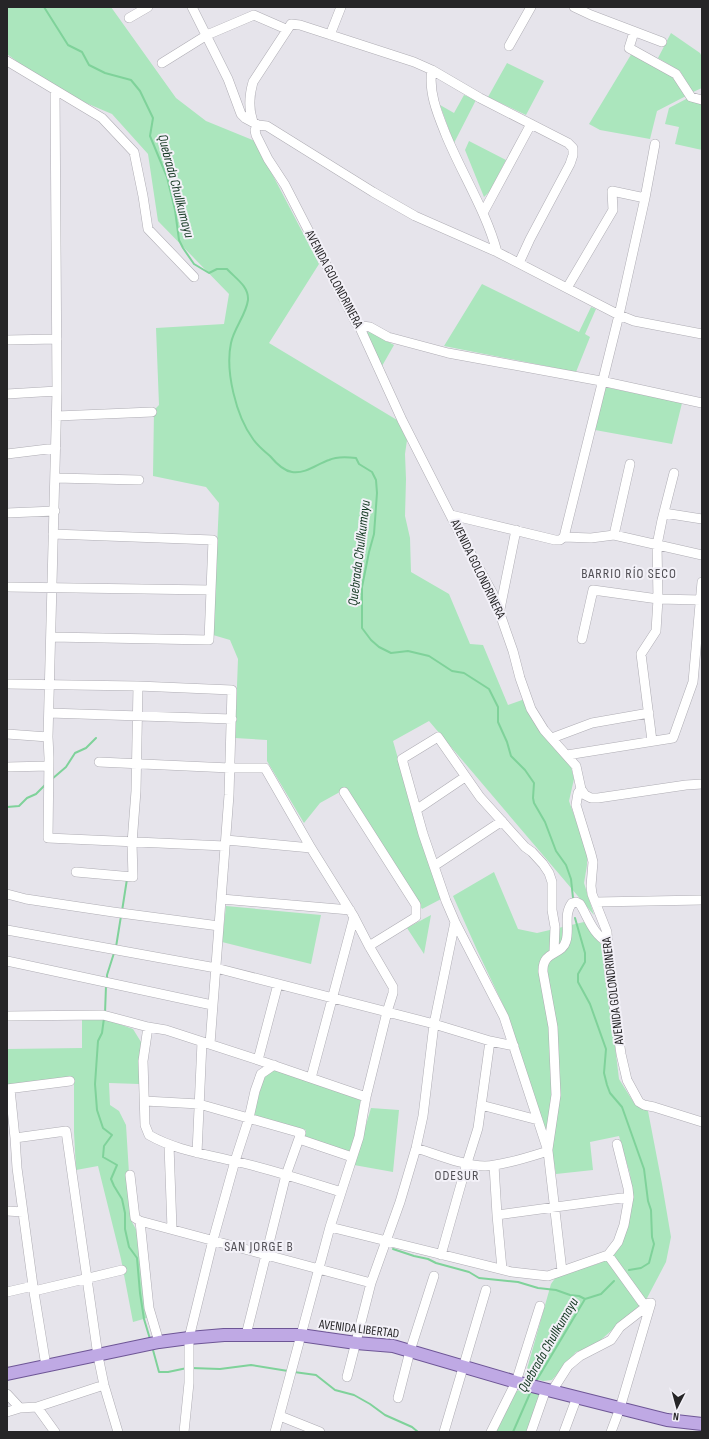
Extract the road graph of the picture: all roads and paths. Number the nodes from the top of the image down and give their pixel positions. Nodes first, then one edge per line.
1 (148, 7) edge
2 (192, 7) edge
3 (341, 7) edge
4 (531, 7) edge
5 (574, 7) edge
6 (129, 18) dead end
7 (286, 29) junction
8 (634, 32) junction
9 (207, 35) junction
10 (330, 35) junction
11 (662, 42) dead end
12 (509, 46) dead end
13 (7, 61) edge
14 (162, 63) dead end
15 (432, 70) junction
16 (55, 90) junction
17 (702, 100) edge
18 (255, 124) junction
19 (532, 124) junction
20 (655, 144) dead end
21 (644, 198) junction
22 (483, 213) junction
23 (497, 252) junction
24 (519, 263) junction
25 (194, 277) dead end
26 (567, 288) junction
27 (618, 315) junction
28 (360, 328) junction
29 (702, 334) edge
30 (7, 340) edge
31 (57, 340) junction
32 (601, 381) junction
33 (57, 391) junction
34 (7, 394) edge
35 (702, 403) edge
36 (152, 412) dead end
37 (57, 416) junction
38 (56, 448) junction
39 (7, 454) edge
40 (630, 464) dead end
41 (674, 473) dead end
42 (56, 478) junction
43 (138, 480) dead end
44 (55, 511) junction
45 (7, 513) edge
46 (664, 513) junction
47 (451, 515) junction
48 (702, 519) edge
49 (516, 530) junction
50 (53, 534) junction
51 (614, 536) junction
52 (564, 538) junction
53 (657, 545) junction
54 (702, 555) edge
55 (702, 582) edge
56 (7, 587) edge
57 (51, 588) junction
58 (211, 590) junction
59 (658, 599) junction
60 (700, 600) junction
61 (500, 609) junction
62 (51, 637) junction
63 (582, 639) dead end
64 (7, 684) edge
65 (49, 686) junction
66 (138, 686) junction
67 (49, 713) junction
68 (649, 713) junction
69 (137, 715) junction
70 (232, 719) junction
71 (7, 734) edge
72 (48, 737) junction
73 (552, 738) junction
74 (652, 741) junction
75 (566, 755) junction
76 (99, 762) dead end
77 (136, 764) junction
78 (49, 766) junction
79 (7, 767) edge
80 (230, 768) junction
81 (466, 777) junction
82 (702, 784) edge
83 (581, 789) junction
84 (344, 792) dead end
85 (416, 810) junction
86 (502, 821) junction
87 (132, 843) junction
88 (225, 843) junction
89 (311, 848) junction
90 (434, 866) junction
91 (76, 872) dead end
92 (7, 894) edge
93 (222, 900) junction
94 (702, 900) edge
95 (596, 902) junction
96 (352, 913) junction
97 (454, 922) junction
98 (219, 926) junction
99 (7, 930) edge
100 (608, 942) junction
101 (369, 946) junction
102 (554, 952) junction
103 (7, 961) edge
104 (216, 968) junction
105 (278, 984) junction
106 (333, 998) junction
107 (212, 1005) junction
108 (387, 1012) junction
109 (7, 1016) edge
110 (434, 1024) junction
111 (148, 1027) junction
112 (490, 1041) junction
113 (206, 1043) junction
114 (514, 1046) junction
115 (258, 1060) junction
116 (274, 1065) junction
117 (311, 1078) junction
118 (70, 1081) dead end
119 (8, 1089) edge
120 (366, 1097) junction
121 (145, 1102) junction
122 (199, 1104) junction
123 (481, 1105) junction
124 (249, 1118) junction
125 (538, 1120) junction
126 (702, 1122) edge
127 (15, 1138) junction
128 (299, 1139) junction
129 (617, 1144) dead end
130 (169, 1145) junction
131 (416, 1148) junction
132 (548, 1150) junction
133 (197, 1153) junction
134 (352, 1157) junction
135 (235, 1161) junction
136 (466, 1163) junction
137 (7, 1165) edge
138 (494, 1165) junction
139 (17, 1168) junction
140 (130, 1175) dead end
141 (286, 1175) junction
142 (341, 1192) junction
143 (629, 1197) junction
144 (555, 1206) junction
145 (7, 1211) edge
146 (23, 1212) junction
147 (497, 1215) junction
148 (140, 1221) junction
149 (330, 1227) junction
150 (172, 1229) junction
151 (213, 1240) junction
152 (385, 1242) junction
153 (266, 1255) junction
154 (441, 1255) junction
155 (608, 1255) junction
156 (319, 1269) junction
157 (502, 1269) junction
158 (122, 1270) dead end
159 (562, 1271) junction
160 (434, 1276) dead end
161 (87, 1278) junction
162 (372, 1283) junction
163 (33, 1288) junction
164 (486, 1290) dead end
165 (7, 1292) edge
166 (651, 1304) junction
167 (540, 1306) dead end
168 (246, 1335) junction
169 (300, 1336) junction
170 (189, 1338) junction
171 (159, 1342) junction
172 (356, 1343) junction
173 (410, 1351) junction
174 (98, 1356) junction
175 (46, 1366) junction
176 (463, 1367) junction
177 (7, 1374) edge
178 (346, 1378) dead end
179 (520, 1383) junction
180 (104, 1385) junction
181 (546, 1389) junction
182 (7, 1394) edge
183 (577, 1397) junction
184 (398, 1398) dead end
185 (37, 1407) junction
186 (20, 1408) junction
187 (620, 1408) junction
188 (7, 1412) edge
189 (280, 1416) junction
190 (702, 1424) edge
191 (55, 1432) edge
192 (118, 1432) edge
193 (184, 1432) edge
194 (275, 1432) edge
195 (320, 1432) edge
196 (444, 1432) edge
197 (491, 1432) edge
198 (531, 1432) edge
199 (564, 1432) edge
200 (611, 1432) edge

1 - 6 street
2 - 9 street
3 - 10 street
4 - 12 street
5 - 8 street
7 - 9 street
7 - 10 street
7 - 18 street, AVENIDA GOLONDRINERA
8 - 11 street
8 - 17 street
9 - 14 street
9 - 18 street
10 - 15 street
13 - 16 street
15 - 19 street
15 - 22 street
16 - 25 street
16 - 31 street
18 - 23 street
18 - 28 street, AVENIDA GOLONDRINERA
19 - 22 street
19 - 24 street
20 - 21 street
21 - 26 street
21 - 27 street
22 - 23 street
23 - 24 street
24 - 26 street
26 - 27 street
27 - 29 street
27 - 32 street
28 - 32 street
28 - 47 street, AVENIDA GOLONDRINERA
30 - 31 street
31 - 33 street
32 - 35 street
32 - 52 street
33 - 34 street
33 - 37 street
36 - 37 street
37 - 38 street
38 - 39 street
38 - 42 street
40 - 51 street
41 - 46 street
42 - 43 street
42 - 44 street
44 - 45 street
44 - 50 street
46 - 48 street
46 - 53 street
47 - 49 street
47 - 61 street, AVENIDA GOLONDRINERA
49 - 52 street
49 - 61 street
50 - 57 street
50 - 58 street
51 - 52 street
51 - 53 street
53 - 54 street
53 - 59 street
55 - 60 street
56 - 57 street
57 - 58 street
57 - 62 street
58 - 62 street
59 - 60 street
59 - 63 street
59 - 68 street
60 - 74 street
61 - 73 street, AVENIDA GOLONDRINERA
62 - 65 street
64 - 65 street
65 - 66 street
65 - 67 street
66 - 69 street
66 - 70 street
67 - 69 street
67 - 72 street
68 - 73 street
68 - 74 street
69 - 70 street
69 - 77 street
70 - 80 street
71 - 72 street
72 - 78 street
73 - 75 street, AVENIDA GOLONDRINERA
74 - 75 street
75 - 83 street, AVENIDA GOLONDRINERA
76 - 77 street
77 - 80 street
77 - 87 street
78 - 79 street
78 - 87 street
80 - 88 street
80 - 89 street
81 - 85 street
81 - 85 street
81 - 86 street
82 - 83 street
83 - 95 street, AVENIDA GOLONDRINERA
84 - 101 street
85 - 90 street
86 - 90 street
86 - 102 street
87 - 88 street
87 - 91 street
88 - 89 street
88 - 93 street
89 - 96 street
90 - 97 street
92 - 98 street
93 - 96 street
93 - 98 street
94 - 95 street
95 - 100 street, AVENIDA GOLONDRINERA
96 - 101 street
96 - 106 street
97 - 110 street
97 - 114 street
98 - 104 street
99 - 104 street
100 - 102 street
100 - 126 street, AVENIDA GOLONDRINERA
101 - 108 street
102 - 132 street
103 - 107 street
104 - 105 street
104 - 107 street
105 - 106 street
105 - 115 street
106 - 108 street
106 - 117 street
107 - 113 street
108 - 110 street
108 - 120 street
109 - 111 street
110 - 112 street
110 - 131 street
111 - 113 street
111 - 121 street
112 - 114 street
112 - 123 street
113 - 115 street
113 - 122 street
114 - 125 street
115 - 116 street
116 - 117 street
116 - 124 street
117 - 120 street
118 - 119 street
119 - 127 street
120 - 134 street
121 - 122 street
121 - 130 street
122 - 124 street
122 - 133 street
123 - 125 street
123 - 136 street
124 - 128 street
124 - 135 street
125 - 132 street
127 - 139 street
127 - 161 street
128 - 134 street
128 - 141 street
129 - 143 street
130 - 133 street
130 - 150 street
131 - 136 street
131 - 152 street
132 - 138 street
132 - 144 street
133 - 135 street
134 - 142 street
135 - 141 street
135 - 151 street
136 - 138 street
136 - 154 street
137 - 139 street
138 - 147 street
139 - 146 street
140 - 148 street
141 - 142 street
141 - 153 street
142 - 149 street
143 - 144 street
143 - 155 street
144 - 147 street
144 - 159 street
145 - 146 street
146 - 163 street
147 - 157 street
148 - 150 street
148 - 171 street
149 - 152 street
149 - 156 street
150 - 151 street
151 - 153 street
151 - 170 street
152 - 154 street
152 - 162 street
153 - 156 street
153 - 168 street
154 - 157 street
155 - 159 street
155 - 166 street
156 - 162 street
156 - 169 street
157 - 159 street
158 - 161 street
160 - 173 street
161 - 163 street
161 - 174 street
162 - 172 street
163 - 165 street
163 - 175 street
164 - 176 street
166 - 181 street
166 - 187 street
167 - 179 street
168 - 169 main road, AVENIDA LIBERTAD
168 - 170 main road, AVENIDA LIBERTAD
169 - 172 main road, AVENIDA LIBERTAD
169 - 189 street
170 - 171 main road, AVENIDA LIBERTAD
170 - 193 street
171 - 174 main road, AVENIDA LIBERTAD
172 - 173 main road, AVENIDA LIBERTAD
172 - 178 street
173 - 176 main road, AVENIDA LIBERTAD
173 - 184 street
174 - 175 main road, AVENIDA LIBERTAD
174 - 180 street
175 - 177 main road, AVENIDA LIBERTAD
176 - 179 main road, AVENIDA LIBERTAD
176 - 196 street
179 - 181 main road, AVENIDA LIBERTAD
179 - 197 street
180 - 185 street
180 - 192 street
181 - 183 main road, AVENIDA LIBERTAD
181 - 198 street
182 - 186 street
183 - 187 main road, AVENIDA LIBERTAD
183 - 199 street
185 - 186 street
185 - 191 street
186 - 188 street
187 - 190 main road, AVENIDA LIBERTAD
187 - 200 street
189 - 194 street
189 - 195 street

